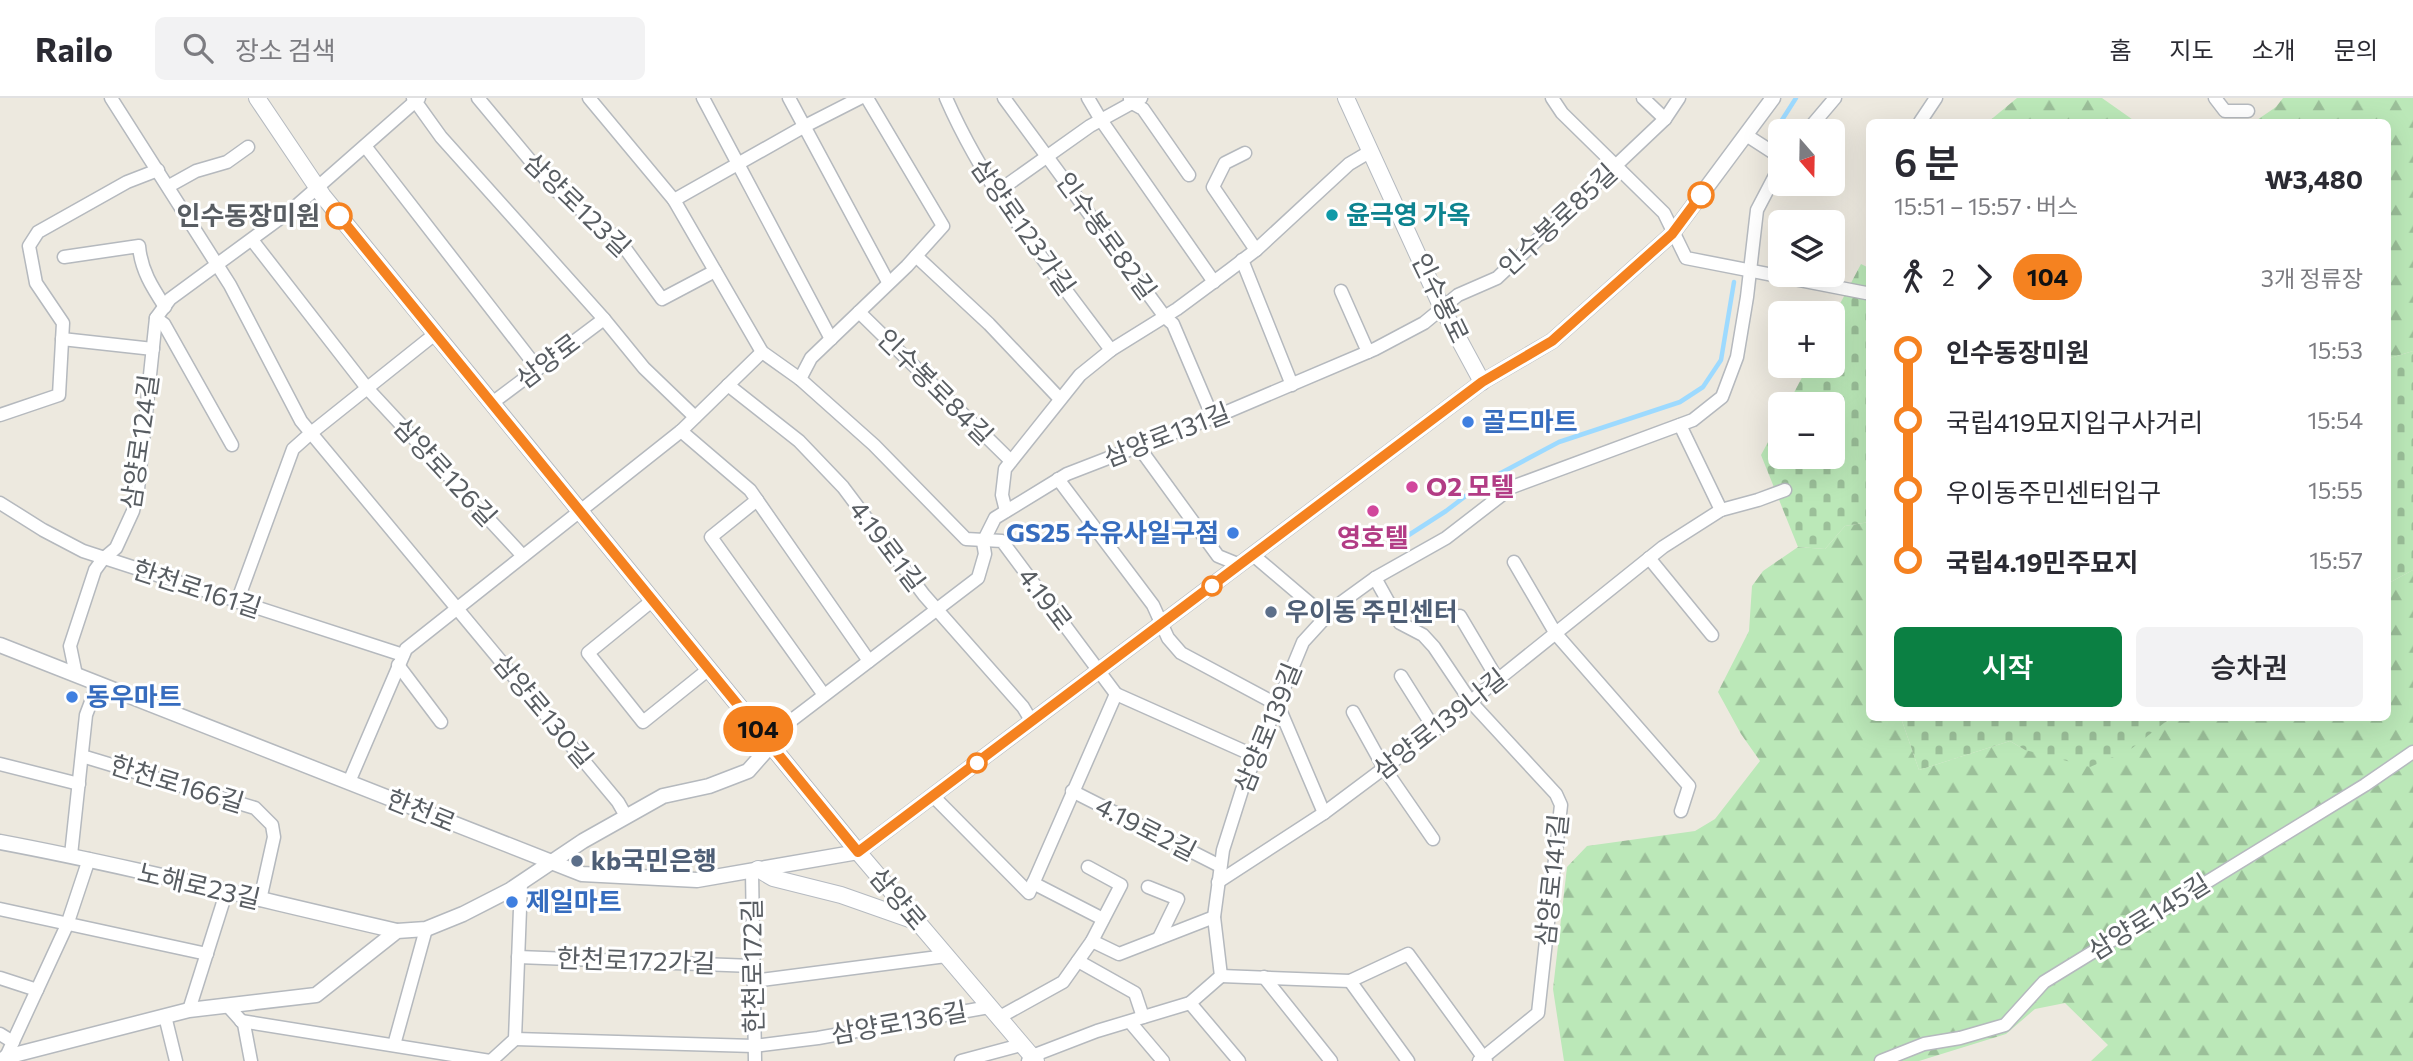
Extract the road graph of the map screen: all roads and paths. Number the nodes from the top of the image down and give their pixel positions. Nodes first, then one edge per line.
1 (111, 98) edge
2 (257, 98) edge
3 (478, 98) edge
4 (589, 98) edge
5 (703, 98) edge
6 (789, 98) edge
7 (860, 98) edge
8 (867, 98) edge
9 (946, 98) edge
10 (1004, 98) edge
11 (1088, 98) edge
12 (1346, 98) edge
13 (1552, 98) edge
14 (1643, 98) edge
15 (1679, 98) edge
16 (1773, 98) edge
17 (1835, 98) edge
18 (1936, 98) edge
19 (2215, 98) edge
20 (416, 99) edge
21 (1134, 100) edge
22 (2248, 111) dead end
23 (1665, 119) junction
24 (1817, 119) edge
25 (1922, 119) edge
26 (1101, 120) junction
27 (805, 126) junction
28 (1746, 135) junction
29 (365, 146) junction
30 (248, 147) dead end
31 (1768, 149) edge
32 (1371, 151) junction
33 (1245, 153) dead end
34 (1048, 156) junction
35 (739, 164) junction
36 (1616, 166) junction
37 (158, 170) junction
38 (1189, 175) dead end
39 (169, 186) junction
40 (317, 188) junction
41 (1768, 189) edge
42 (997, 192) junction
43 (674, 200) junction
44 (1675, 231) junction
45 (252, 240) junction
46 (1256, 250) junction
47 (916, 256) junction
48 (64, 257) dead end
49 (1242, 260) junction
50 (218, 265) junction
51 (1749, 270) junction
52 (715, 271) junction
53 (888, 282) junction
54 (1214, 282) junction
55 (1340, 291) dead end
56 (1866, 293) dead end
57 (165, 307) junction
58 (1442, 308) junction
59 (859, 312) junction
60 (1165, 317) junction
61 (156, 318) junction
62 (604, 319) junction
63 (435, 334) junction
64 (62, 339) junction
65 (831, 339) junction
66 (153, 349) junction
67 (1111, 350) junction
68 (762, 352) junction
69 (1368, 352) junction
70 (537, 369) junction
71 (800, 379) junction
72 (1482, 382) junction
73 (728, 385) junction
74 (1292, 385) junction
75 (367, 388) junction
76 (1060, 399) junction
77 (492, 403) junction
78 (0, 415) edge
79 (695, 417) junction
80 (1213, 418) junction
81 (1680, 425) junction
82 (681, 431) junction
83 (311, 433) junction
84 (232, 446) dead end
85 (1138, 446) junction
86 (1011, 461) junction
87 (1058, 479) junction
88 (1785, 490) dead end
89 (757, 500) junction
90 (0, 502) edge
91 (1721, 510) junction
92 (580, 511) junction
93 (1006, 511) junction
94 (983, 542) junction
95 (1253, 555) junction
96 (523, 556) junction
97 (1649, 558) junction
98 (103, 559) junction
99 (1514, 562) dead end
100 (1240, 565) junction
101 (1375, 578) junction
102 (653, 600) junction
103 (237, 602) junction
104 (457, 608) junction
105 (936, 610) junction
106 (1460, 616) dead end
107 (1326, 617) junction
108 (1163, 623) junction
109 (1556, 634) junction
110 (1712, 635) dead end
111 (0, 645) edge
112 (401, 660) junction
113 (869, 661) junction
114 (709, 669) junction
115 (1098, 672) junction
116 (76, 675) junction
117 (1401, 676) dead end
118 (1498, 680) junction
119 (98, 683) junction
120 (1116, 694) junction
121 (824, 695) junction
122 (1471, 702) junction
123 (1278, 705) junction
124 (1353, 712) dead end
125 (441, 722) dead end
126 (1032, 722) junction
127 (1435, 730) junction
128 (771, 745) junction
129 (2413, 752) edge
130 (82, 756) junction
131 (1255, 756) junction
132 (0, 764) edge
133 (1384, 768) junction
134 (349, 782) junction
135 (79, 784) junction
136 (1072, 791) junction
137 (933, 796) junction
138 (1681, 811) dead end
139 (1324, 813) junction
140 (626, 816) junction
141 (1433, 839) dead end
142 (0, 842) edge
143 (858, 852) junction
144 (71, 855) junction
145 (89, 859) junction
146 (552, 862) junction
147 (1220, 866) junction
148 (1088, 867) dead end
149 (755, 870) junction
150 (1218, 882) junction
151 (521, 883) junction
152 (1033, 883) junction
153 (1148, 887) dead end
154 (226, 892) junction
155 (260, 900) junction
156 (0, 909) edge
157 (1213, 916) junction
158 (1103, 919) junction
159 (917, 922) junction
160 (67, 925) junction
161 (426, 929) junction
162 (397, 931) junction
163 (1158, 938) junction
164 (1091, 941) junction
165 (206, 954) junction
166 (946, 956) junction
167 (518, 957) junction
168 (1078, 961) junction
169 (753, 966) junction
170 (1221, 976) junction
171 (1264, 977) junction
172 (0, 978) edge
173 (753, 981) junction
174 (1350, 981) junction
175 (37, 990) junction
176 (1190, 1003) junction
177 (228, 1005) junction
178 (189, 1010) junction
179 (994, 1012) junction
180 (165, 1016) junction
181 (1143, 1017) junction
182 (241, 1021) junction
183 (1130, 1022) junction
184 (0, 1034) edge
185 (515, 1038) junction
186 (13, 1042) junction
187 (394, 1045) junction
188 (754, 1046) junction
189 (37, 1055) edge
190 (1029, 1056) edge
191 (4, 1059) edge
192 (1483, 1060) edge
193 (176, 1061) edge
194 (251, 1061) edge
195 (490, 1061) edge
196 (755, 1061) edge
197 (961, 1061) edge
198 (1163, 1061) edge
199 (1239, 1061) edge
200 (1331, 1061) edge
201 (1408, 1061) edge
202 (1881, 1061) edge

1 - 37 street
2 - 40 main road, 삼양로
3 - 52 street, 삼양로123길
4 - 43 street
5 - 35 street
6 - 27 street
7 - 27 street
8 - 47 street
9 - 42 street, 삼양로123가길
10 - 34 street, 인수봉로82길
11 - 26 street
12 - 32 main road, 인수봉로
13 - 36 street
14 - 23 street
15 - 23 street, 인수봉로85길
16 - 28 street
17 - 24 street
18 - 25 street
19 - 22 street
20 - 29 street, 삼양로123길
20 - 62 street, 삼양로123길
21 - 26 street, 인수봉로82길
21 - 38 street, 인수봉로82길
23 - 36 street, 인수봉로85길
26 - 34 street, 인수봉로82길
26 - 54 street
27 - 35 street
27 - 53 street
28 - 31 street
28 - 44 street
29 - 40 street, 삼양로123길
29 - 70 street
30 - 39 street
32 - 46 street, 인수봉로84길
32 - 58 main road, 인수봉로
33 - 46 street
34 - 42 street, 인수봉로82길
34 - 60 street, 인수봉로82길
35 - 43 street
35 - 65 street
36 - 44 street
36 - 58 street, 인수봉로85길
37 - 39 street
37 - 64 street
39 - 50 street
40 - 45 street
40 - 63 main road, 삼양로
41 - 51 street, 삼양로139길
42 - 67 street, 삼양로123가길
43 - 52 street
44 - 51 street
44 - 72 street
45 - 50 street
45 - 75 street
46 - 49 street, 인수봉로84길
47 - 53 street
47 - 76 street
48 - 57 street
49 - 54 street, 인수봉로84길
49 - 74 street
50 - 57 street
50 - 83 street
51 - 56 street
51 - 81 street, 삼양로139길
52 - 68 street
53 - 59 street
54 - 60 street, 인수봉로84길
55 - 69 street
57 - 61 street
58 - 69 street, 삼양로131길
58 - 72 main road, 인수봉로
59 - 65 street
59 - 86 street, 인수봉로84길
60 - 67 street, 인수봉로84길
60 - 80 street
61 - 66 street, 삼양로124길
61 - 84 street, 삼양로124길
62 - 70 street, 삼양로
62 - 79 street, 삼양로123길
63 - 75 street
63 - 77 main road, 삼양로
64 - 66 street
64 - 78 street
65 - 71 street
66 - 98 street, 삼양로124길
67 - 76 street, 인수봉로84길
68 - 71 street
68 - 73 street
69 - 74 street, 삼양로131길
70 - 77 street, 삼양로
71 - 94 street
72 - 95 street
73 - 79 street
73 - 105 street, 4.19로1길
74 - 80 street, 삼양로131길
75 - 83 street
75 - 96 street, 삼양로126길
76 - 86 street, 인수봉로84길
77 - 92 main road, 삼양로
79 - 82 street
80 - 85 street, 삼양로131길
81 - 91 street
81 - 101 street, 삼양로139길
82 - 89 street
82 - 92 street
83 - 103 street
83 - 104 street
85 - 87 street, 삼양로131길
85 - 100 street
86 - 93 street, 인수봉로84길
87 - 93 street, 삼양로131길
87 - 108 street
88 - 91 street, 삼양로139나길
89 - 113 street
89 - 121 street
90 - 98 street, 한천로161길
91 - 97 street, 삼양로139나길
92 - 96 street
92 - 102 main road, 삼양로
93 - 94 street, 삼양로131길
94 - 105 street, 삼양로131길
94 - 115 street, 4.19로
95 - 100 street
95 - 107 street
96 - 104 street
97 - 109 street, 삼양로139나길
97 - 110 street
98 - 103 street, 한천로161길
98 - 116 street, 삼양로124길
99 - 109 street
100 - 108 street
101 - 107 street, 삼양로139길
101 - 122 street, 삼양로141길
102 - 114 main road, 삼양로
102 - 114 street
103 - 112 street, 한천로161길
104 - 112 street
104 - 140 street, 삼양로130길
105 - 113 street, 삼양로131길
105 - 126 street, 4.19로1길
106 - 118 street
107 - 123 street, 삼양로139길
108 - 115 street
108 - 123 street
109 - 118 street, 삼양로139나길
109 - 138 street
111 - 116 street, 한천로
112 - 125 street
112 - 134 street
113 - 121 street, 삼양로131길
114 - 128 main road, 삼양로
115 - 120 street
115 - 126 street
116 - 119 street, 한천로
117 - 127 street
118 - 122 street, 삼양로139나길
119 - 130 street, 한천로166길
119 - 134 street, 한천로
120 - 131 street
120 - 136 street, 4.19로2길
121 - 128 street, 삼양로131길
122 - 127 street, 삼양로139나길
122 - 192 street, 삼양로141길
123 - 131 street, 삼양로139길
123 - 139 street
124 - 133 street
126 - 137 street
127 - 133 street, 삼양로139나길
128 - 140 street
128 - 143 main road, 삼양로
129 - 202 street, 삼양로145길
130 - 135 street, 한천로166길
130 - 155 street, 한천로166길
131 - 147 street, 삼양로139길
132 - 135 street
133 - 139 street, 삼양로139나길
133 - 141 street
134 - 146 street, 한천로
135 - 144 street, 한천로166길
136 - 147 street, 4.19로2길
136 - 152 street, 4.19로2길
137 - 143 street
137 - 152 street
139 - 150 street, 삼양로139나길
140 - 146 street
142 - 144 street, 노해로23길
143 - 149 street, 한천로
143 - 159 main road, 삼양로
144 - 145 street, 노해로23길
145 - 154 street, 노해로23길
145 - 160 street
146 - 149 street, 한천로
146 - 151 street, 노해로23길
147 - 150 street, 삼양로139길
148 - 158 street
149 - 159 main road
149 - 169 street, 한천로172길
150 - 157 street, 삼양로139길
151 - 161 street, 노해로23길
151 - 167 street
152 - 158 street
153 - 163 street
154 - 155 street, 노해로23길
154 - 165 street
155 - 162 street, 노해로23길
156 - 160 street
157 - 163 street
157 - 170 street, 삼양로139길
158 - 164 street
159 - 166 main road, 삼양로
160 - 165 street
160 - 175 street
161 - 162 street, 노해로23길
161 - 187 street
162 - 177 street
163 - 164 street
164 - 168 street
165 - 178 street
166 - 173 street, 삼양로
166 - 179 main road, 삼양로
167 - 169 street, 한천로172가길
167 - 185 street
168 - 179 street
168 - 181 street
169 - 173 street, 한천로172길
170 - 171 street
170 - 176 street
171 - 174 street
171 - 200 street
172 - 175 street
173 - 188 street, 한천로172길
174 - 192 street
174 - 201 street
175 - 186 street
176 - 181 street
176 - 199 street
177 - 178 street
177 - 182 street
178 - 180 street
179 - 188 street, 삼양로136길
179 - 190 main road, 삼양로
180 - 189 street
180 - 193 street
181 - 183 street
182 - 187 street
182 - 194 street
183 - 190 street
183 - 198 street
184 - 186 street
185 - 188 street, 삼양로136길
185 - 195 street
186 - 191 street
187 - 195 street
188 - 196 street, 한천로172길
189 - 191 street
190 - 197 street

